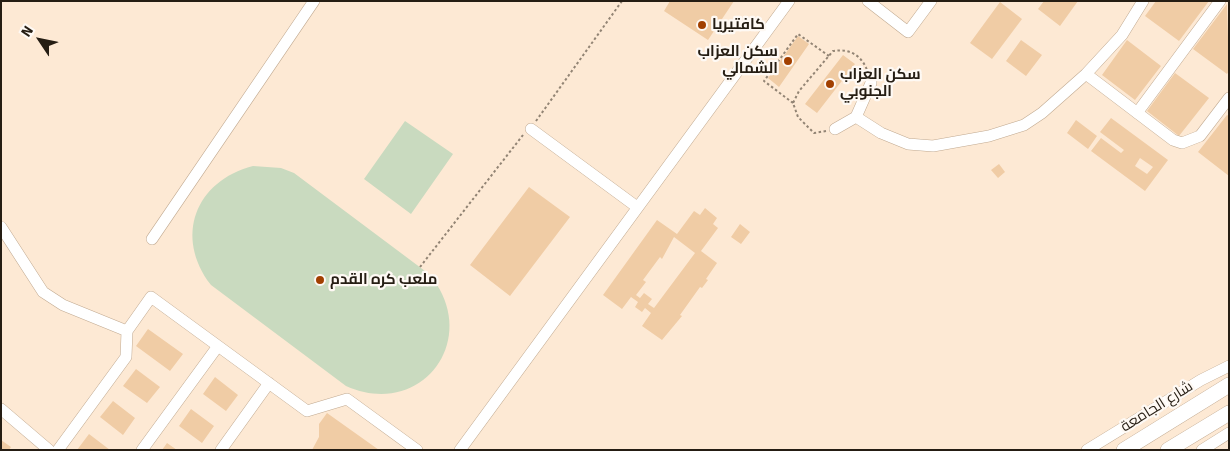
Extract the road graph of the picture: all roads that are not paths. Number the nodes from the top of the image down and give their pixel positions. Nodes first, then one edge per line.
1 (314, 1) edge
2 (789, 1) edge
3 (868, 1) edge
4 (932, 1) edge
5 (1143, 1) edge
6 (1220, 1) edge
7 (1086, 74) junction
8 (872, 82) road end
9 (1229, 98) edge
10 (1137, 113) junction
11 (856, 117) junction
12 (532, 129) dead end
13 (835, 129) road end
14 (637, 207) junction
15 (1, 227) edge
16 (152, 239) dead end
17 (127, 331) junction
18 (218, 346) junction
19 (1229, 366) edge
20 (269, 383) junction
21 (1229, 385) edge
22 (1, 409) edge
23 (1229, 413) edge
24 (1229, 433) edge
25 (49, 450) edge
26 (58, 450) edge
27 (142, 450) edge
28 (220, 450) edge
29 (417, 450) edge
30 (460, 450) edge
31 (1087, 450) edge
32 (1124, 450) edge
33 (1168, 450) edge
34 (1202, 450) edge

1 - 16 street
2 - 14 street
3 - 4 street
5 - 7 street
6 - 10 street
7 - 10 street
7 - 11 street
8 - 11 street
9 - 10 street
11 - 13 street
12 - 14 street
14 - 30 street
15 - 17 street
17 - 18 street
17 - 26 street
18 - 20 street
18 - 27 street
19 - 31 street, شارع الجامعة
20 - 28 street
20 - 29 street
21 - 32 main road
22 - 25 street
23 - 33 main road
24 - 34 street

